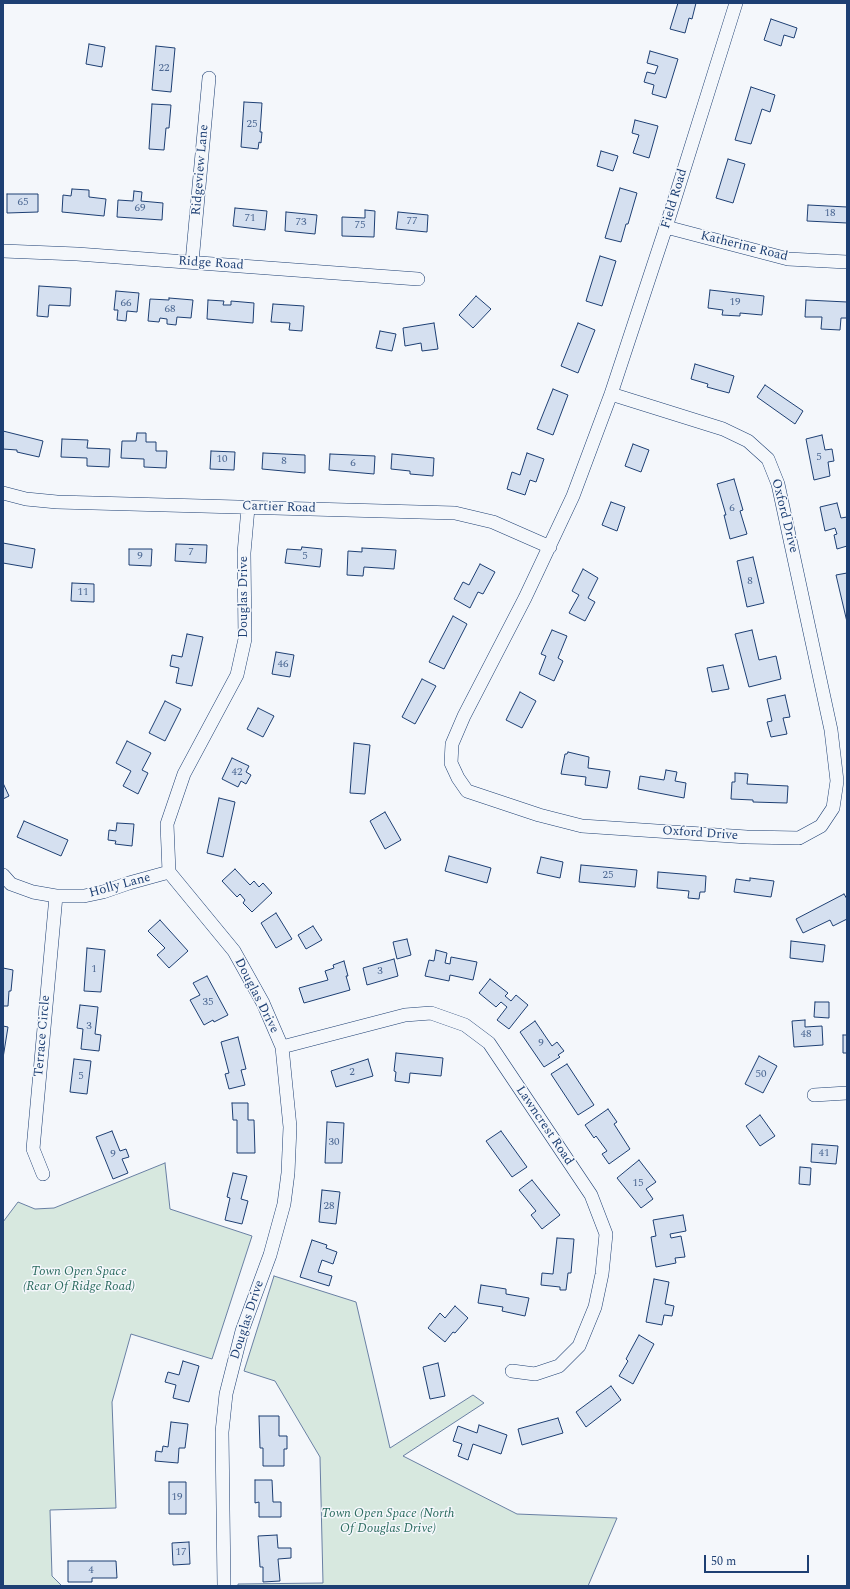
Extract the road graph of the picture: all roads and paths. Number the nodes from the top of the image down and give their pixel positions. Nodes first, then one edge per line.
1 (736, 3) edge
2 (209, 78) dead end
3 (666, 227) junction
4 (3, 251) edge
5 (192, 262) junction
6 (847, 262) edge
7 (418, 279) dead end
8 (611, 394) junction
9 (3, 493) edge
10 (248, 508) junction
11 (550, 547) junction
12 (169, 872) junction
13 (3, 875) edge
14 (56, 896) junction
15 (282, 1047) junction
16 (847, 1092) edge
17 (814, 1095) dead end
18 (43, 1174) dead end
19 (512, 1371) dead end
20 (224, 1586) edge

1 - 3 street, Field Road
2 - 5 street, Ridgeview Lane
3 - 6 street, Katherine Road
3 - 8 street, Field Road
4 - 5 street, Ridge Road
5 - 7 street, Ridge Road
8 - 11 street, Oxford Drive
8 - 11 street, Oxford Drive
9 - 10 street, Cartier Road
10 - 11 street, Cartier Road
10 - 12 street, Douglas Drive
12 - 14 street, Holly Lane
12 - 15 street, Douglas Drive
13 - 14 street, Holly Lane
14 - 18 street, Terrace Circle
15 - 19 street, Lawncrest Road
15 - 20 street, Douglas Drive
16 - 17 street

